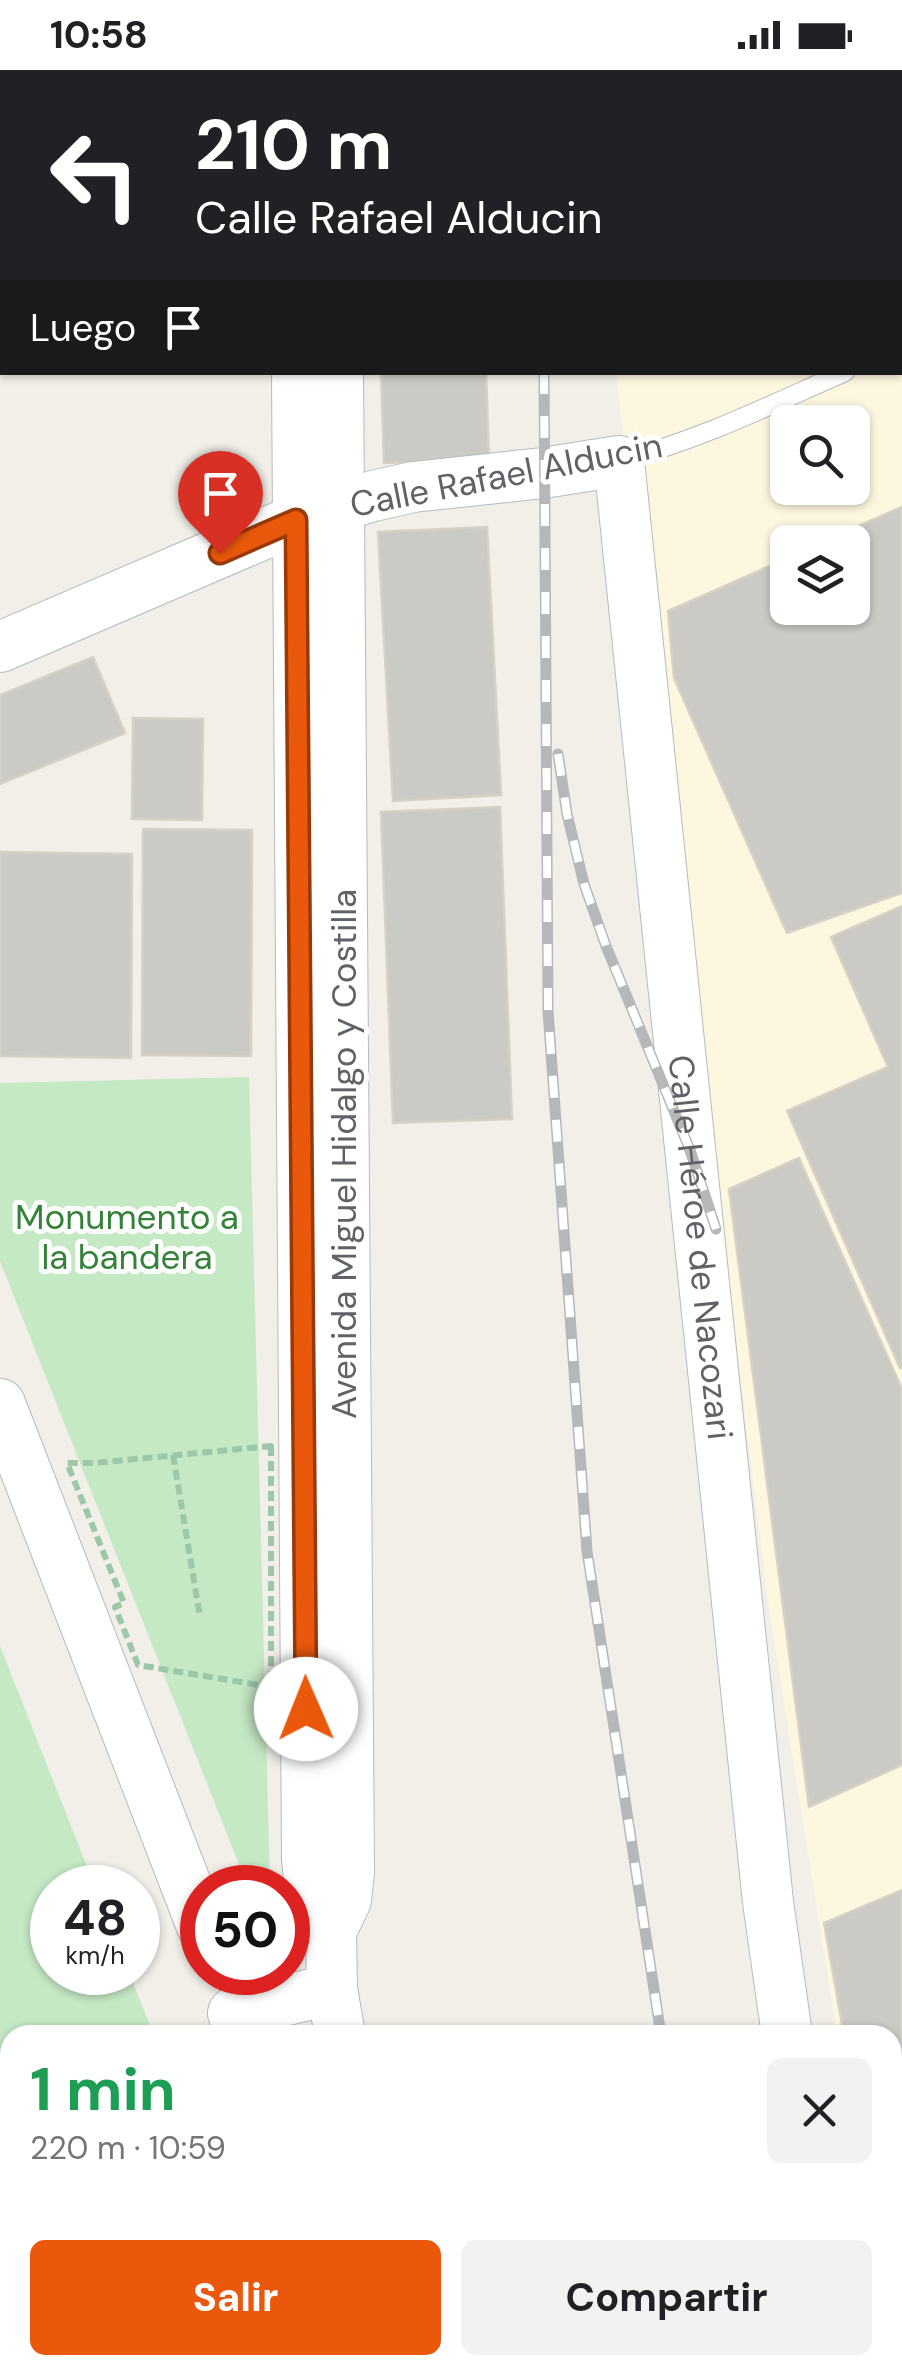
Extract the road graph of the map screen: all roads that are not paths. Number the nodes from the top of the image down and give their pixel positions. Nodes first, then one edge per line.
1 (297, 375) edge
2 (338, 375) edge
3 (838, 375) edge
4 (619, 461) junction
5 (318, 513) junction
6 (0, 647) edge
7 (0, 1404) edge
8 (180, 1869) edge
9 (230, 2007) edge
10 (336, 2012) edge
11 (786, 2025) edge

1 - 5 main road, Avenida Miguel Hidalgo y Costilla
2 - 5 main road, Avenida Miguel Hidalgo y Costilla
3 - 4 lane, Calle Rafael Alducin
4 - 5 main road, Calle Rafael Alducin
4 - 11 main road, Calle Héroe de Nacozari
5 - 6 main road, Calle Rafael Alducin
5 - 10 main road, Avenida Miguel Hidalgo y Costilla
7 - 8 main road
9 - 10 main road

